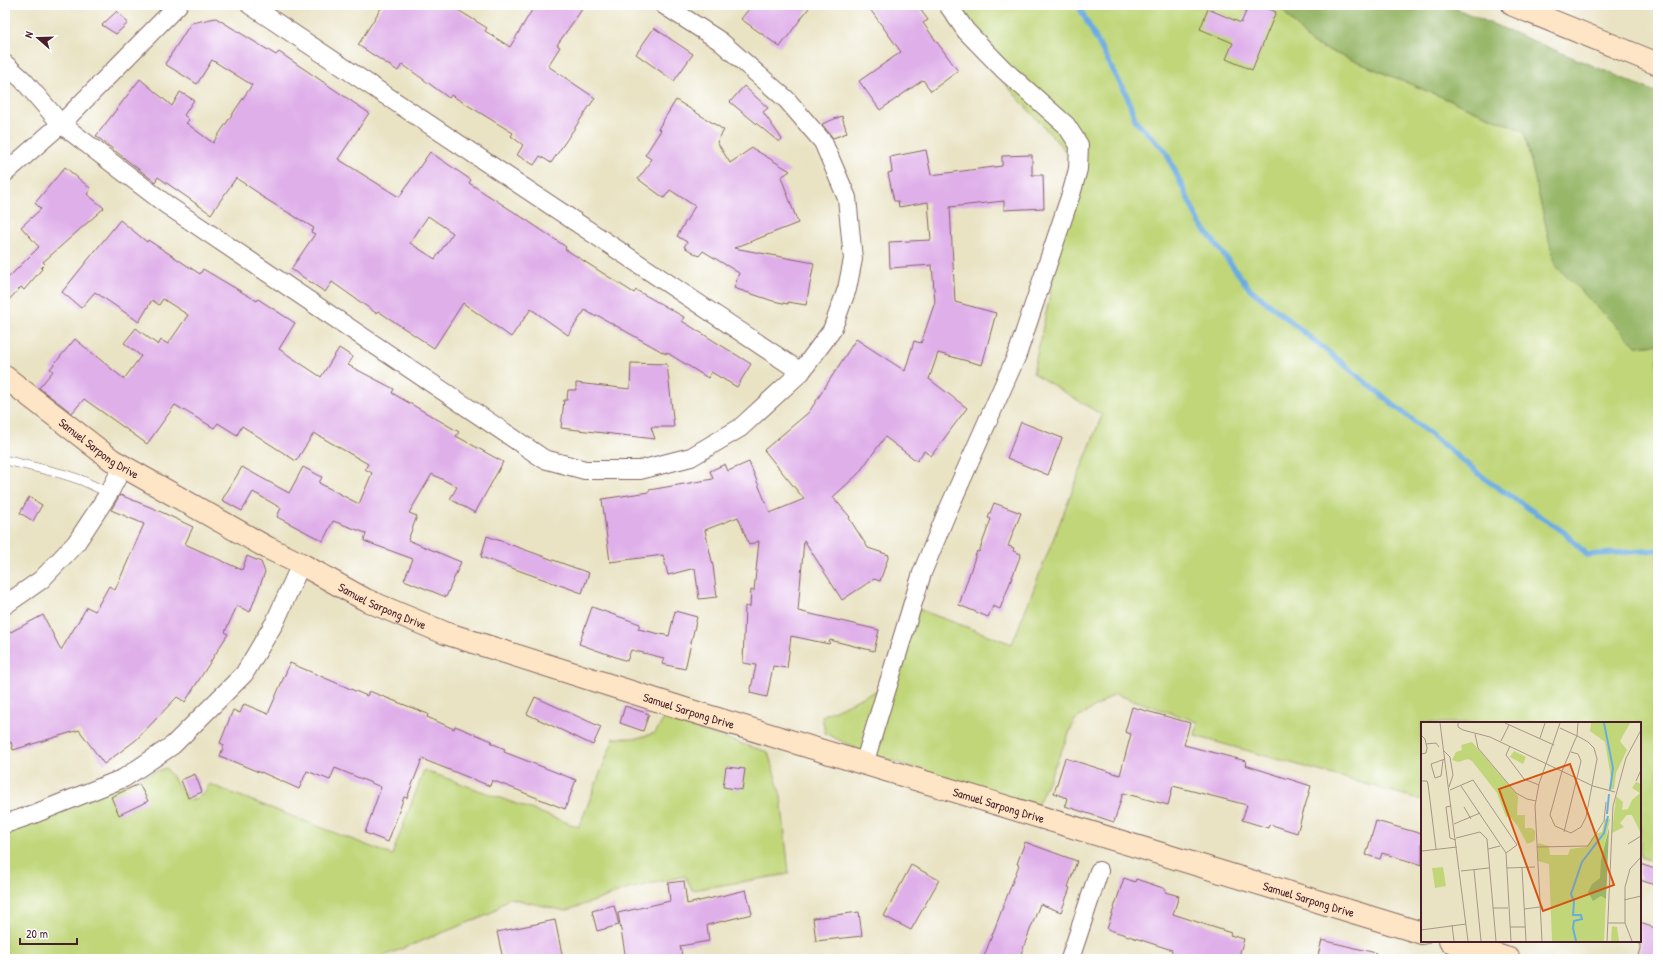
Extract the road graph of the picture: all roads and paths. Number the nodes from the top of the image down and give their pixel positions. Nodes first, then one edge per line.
1 (178, 5) edge
2 (250, 5) edge
3 (664, 5) edge
4 (948, 5) edge
5 (1513, 5) edge
6 (5, 64) edge
7 (1658, 64) edge
8 (61, 124) junction
9 (5, 173) edge
10 (801, 372) junction
11 (5, 377) edge
12 (5, 460) edge
13 (124, 466) junction
14 (109, 493) junction
15 (301, 564) junction
16 (5, 605) edge
17 (864, 764) junction
18 (5, 824) edge
19 (1099, 871) dead end
20 (1421, 933) edge
21 (1453, 942) edge
22 (1070, 959) edge
23 (1509, 959) edge

1 - 8 street
2 - 10 street
3 - 10 street
4 - 17 street
5 - 7 street
6 - 8 street
8 - 9 street
8 - 10 street
11 - 13 street, Samuel Sarpong Drive
12 - 14 lane
13 - 14 street
13 - 15 street, Samuel Sarpong Drive
14 - 16 street
15 - 17 street, Samuel Sarpong Drive
15 - 18 street
17 - 20 street, Samuel Sarpong Drive
19 - 22 street
21 - 23 street

